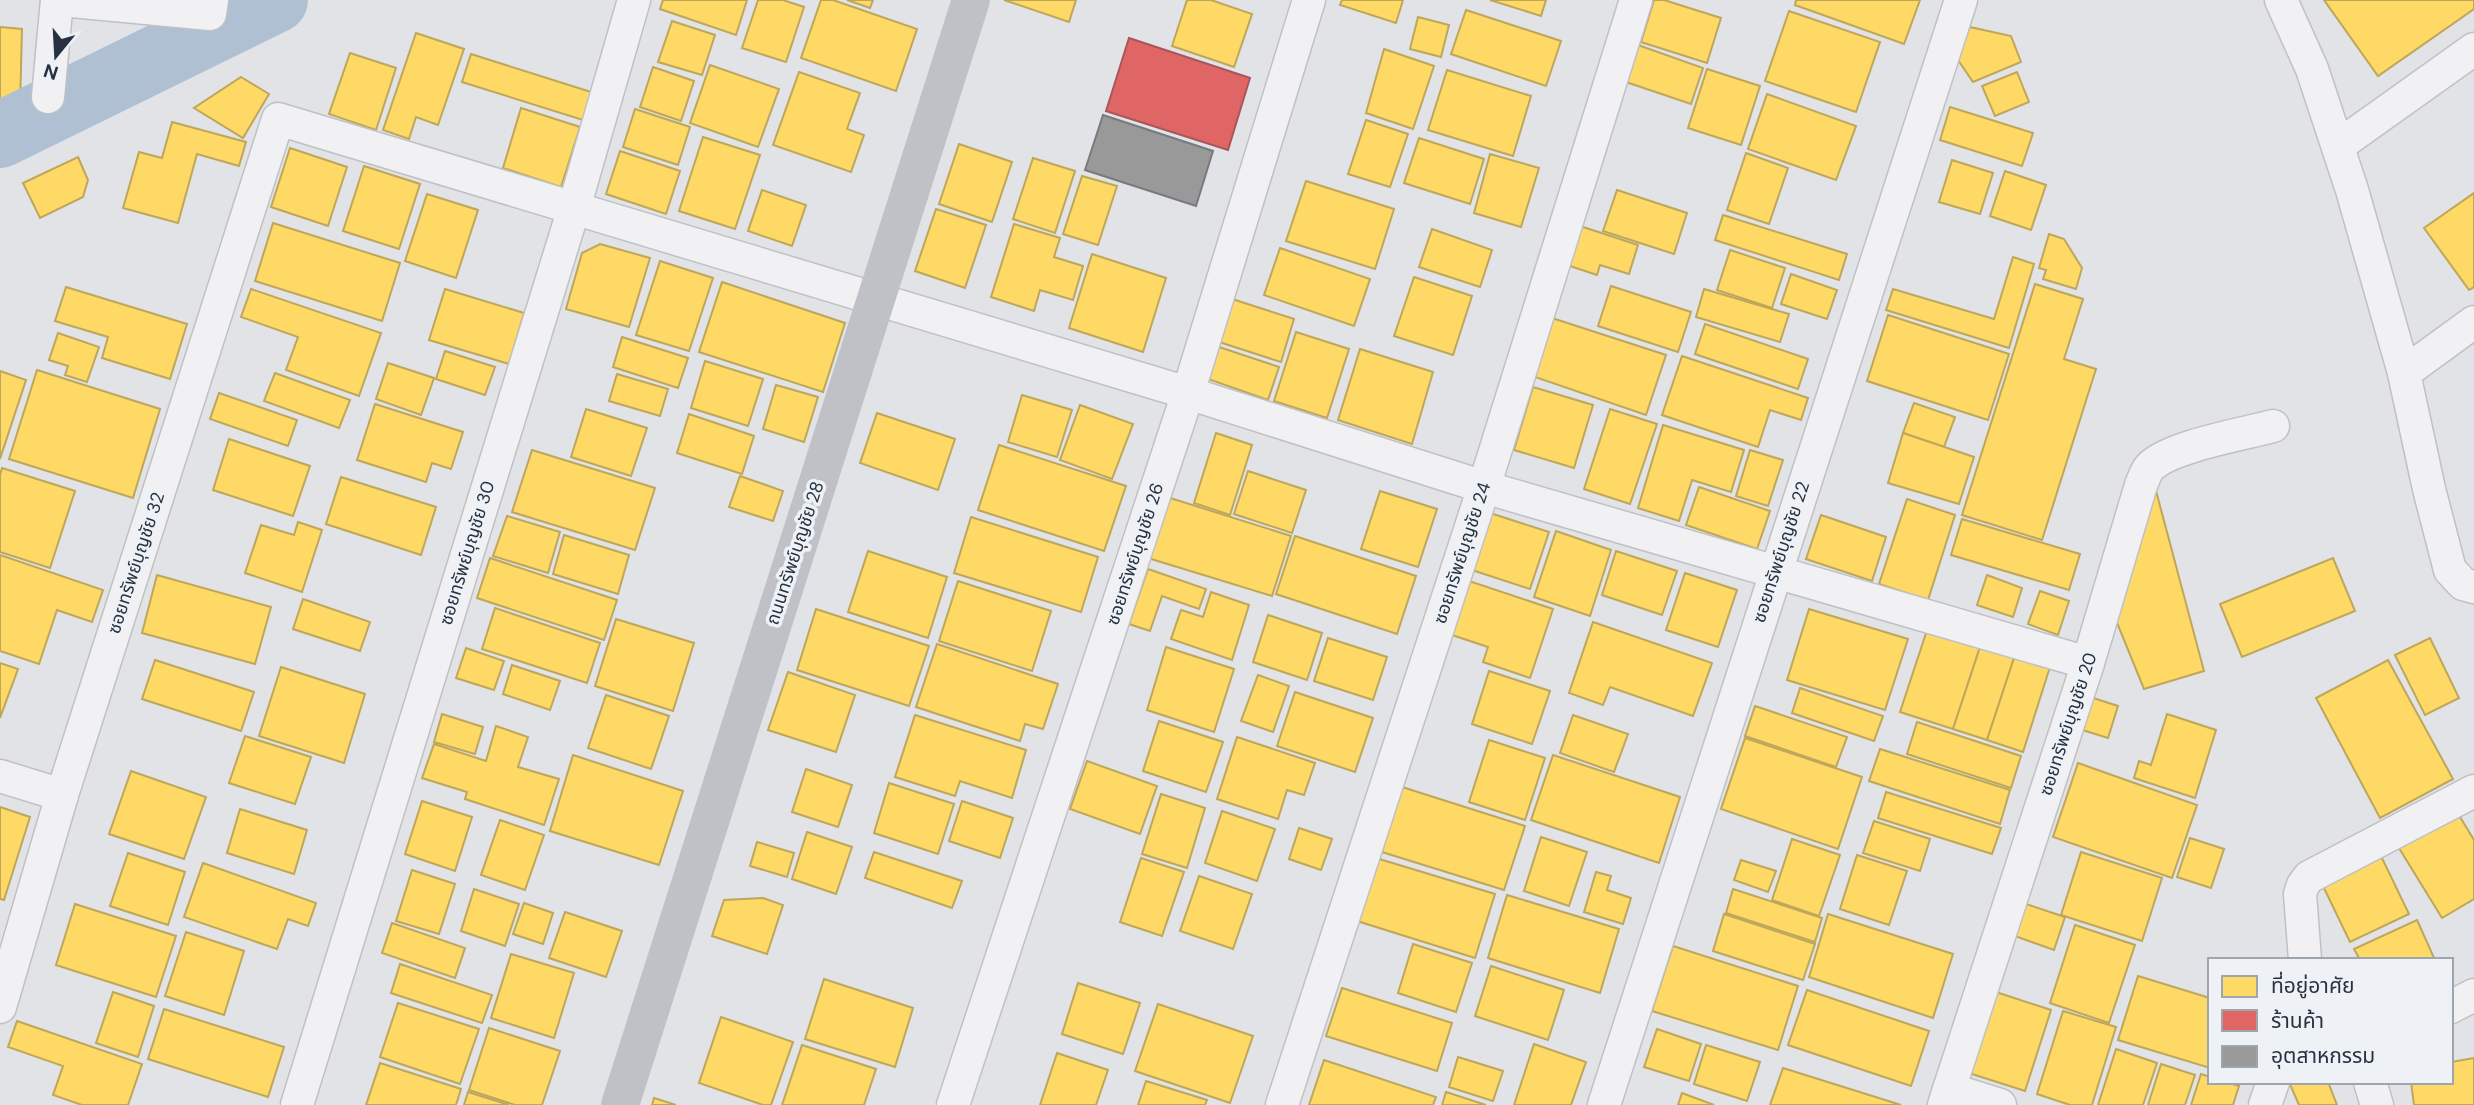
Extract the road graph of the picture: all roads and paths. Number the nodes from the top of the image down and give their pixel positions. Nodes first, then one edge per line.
1 (59, 0) edge
2 (212, 0) edge
3 (634, 0) edge
4 (971, 0) edge
5 (1309, 0) edge
6 (1636, 0) edge
7 (1961, 0) edge
8 (2281, 0) edge
9 (2474, 49) edge
10 (48, 97) dead end
11 (2338, 146) junction
12 (574, 208) junction
13 (876, 298) junction
14 (2474, 322) edge
15 (2404, 373) junction
16 (1188, 393) junction
17 (2273, 426) dead end
18 (1484, 486) junction
19 (1775, 572) junction
20 (2474, 587) edge
21 (2088, 663) junction
22 (0, 776) edge
23 (2474, 791) edge
24 (62, 796) junction
25 (2305, 958) edge
26 (2474, 995) edge
27 (2453, 1006) edge
28 (0, 1007) edge
29 (2272, 1084) edge
30 (2371, 1084) edge
31 (1946, 1097) edge
32 (297, 1105) edge
33 (620, 1105) edge
34 (953, 1105) edge
35 (1282, 1105) edge
36 (1604, 1105) edge
37 (2000, 1105) edge
38 (2265, 1105) edge
39 (2376, 1105) edge

1 - 2 street
1 - 10 street
3 - 12 street, ซอยทรัพย์บุญชัย 30
4 - 13 street, ถนนทรัพย์บุญชัย 28
5 - 16 street, ซอยทรัพย์บุญชัย 26
6 - 18 street, ซอยทรัพย์บุญชัย 24
7 - 19 street, ซอยทรัพย์บุญชัย 22
8 - 11 street
9 - 11 street
11 - 15 street
12 - 13 street
12 - 24 street, ซอยทรัพย์บุญชัย 32
12 - 32 street, ซอยทรัพย์บุญชัย 30
13 - 16 street
13 - 33 street, ถนนทรัพย์บุญชัย 28
14 - 15 street
15 - 20 street
16 - 18 street
16 - 34 street, ซอยทรัพย์บุญชัย 26
17 - 21 street, ซอยทรัพย์บุญชัย 20
18 - 19 street
18 - 35 street, ซอยทรัพย์บุญชัย 24
19 - 21 street
19 - 36 street, ซอยทรัพย์บุญชัย 22
21 - 31 street, ซอยทรัพย์บุญชัย 20
22 - 24 street
23 - 25 street
24 - 28 street, ซอยทรัพย์บุญชัย 32
26 - 27 street
29 - 38 street
30 - 39 street
31 - 37 street

